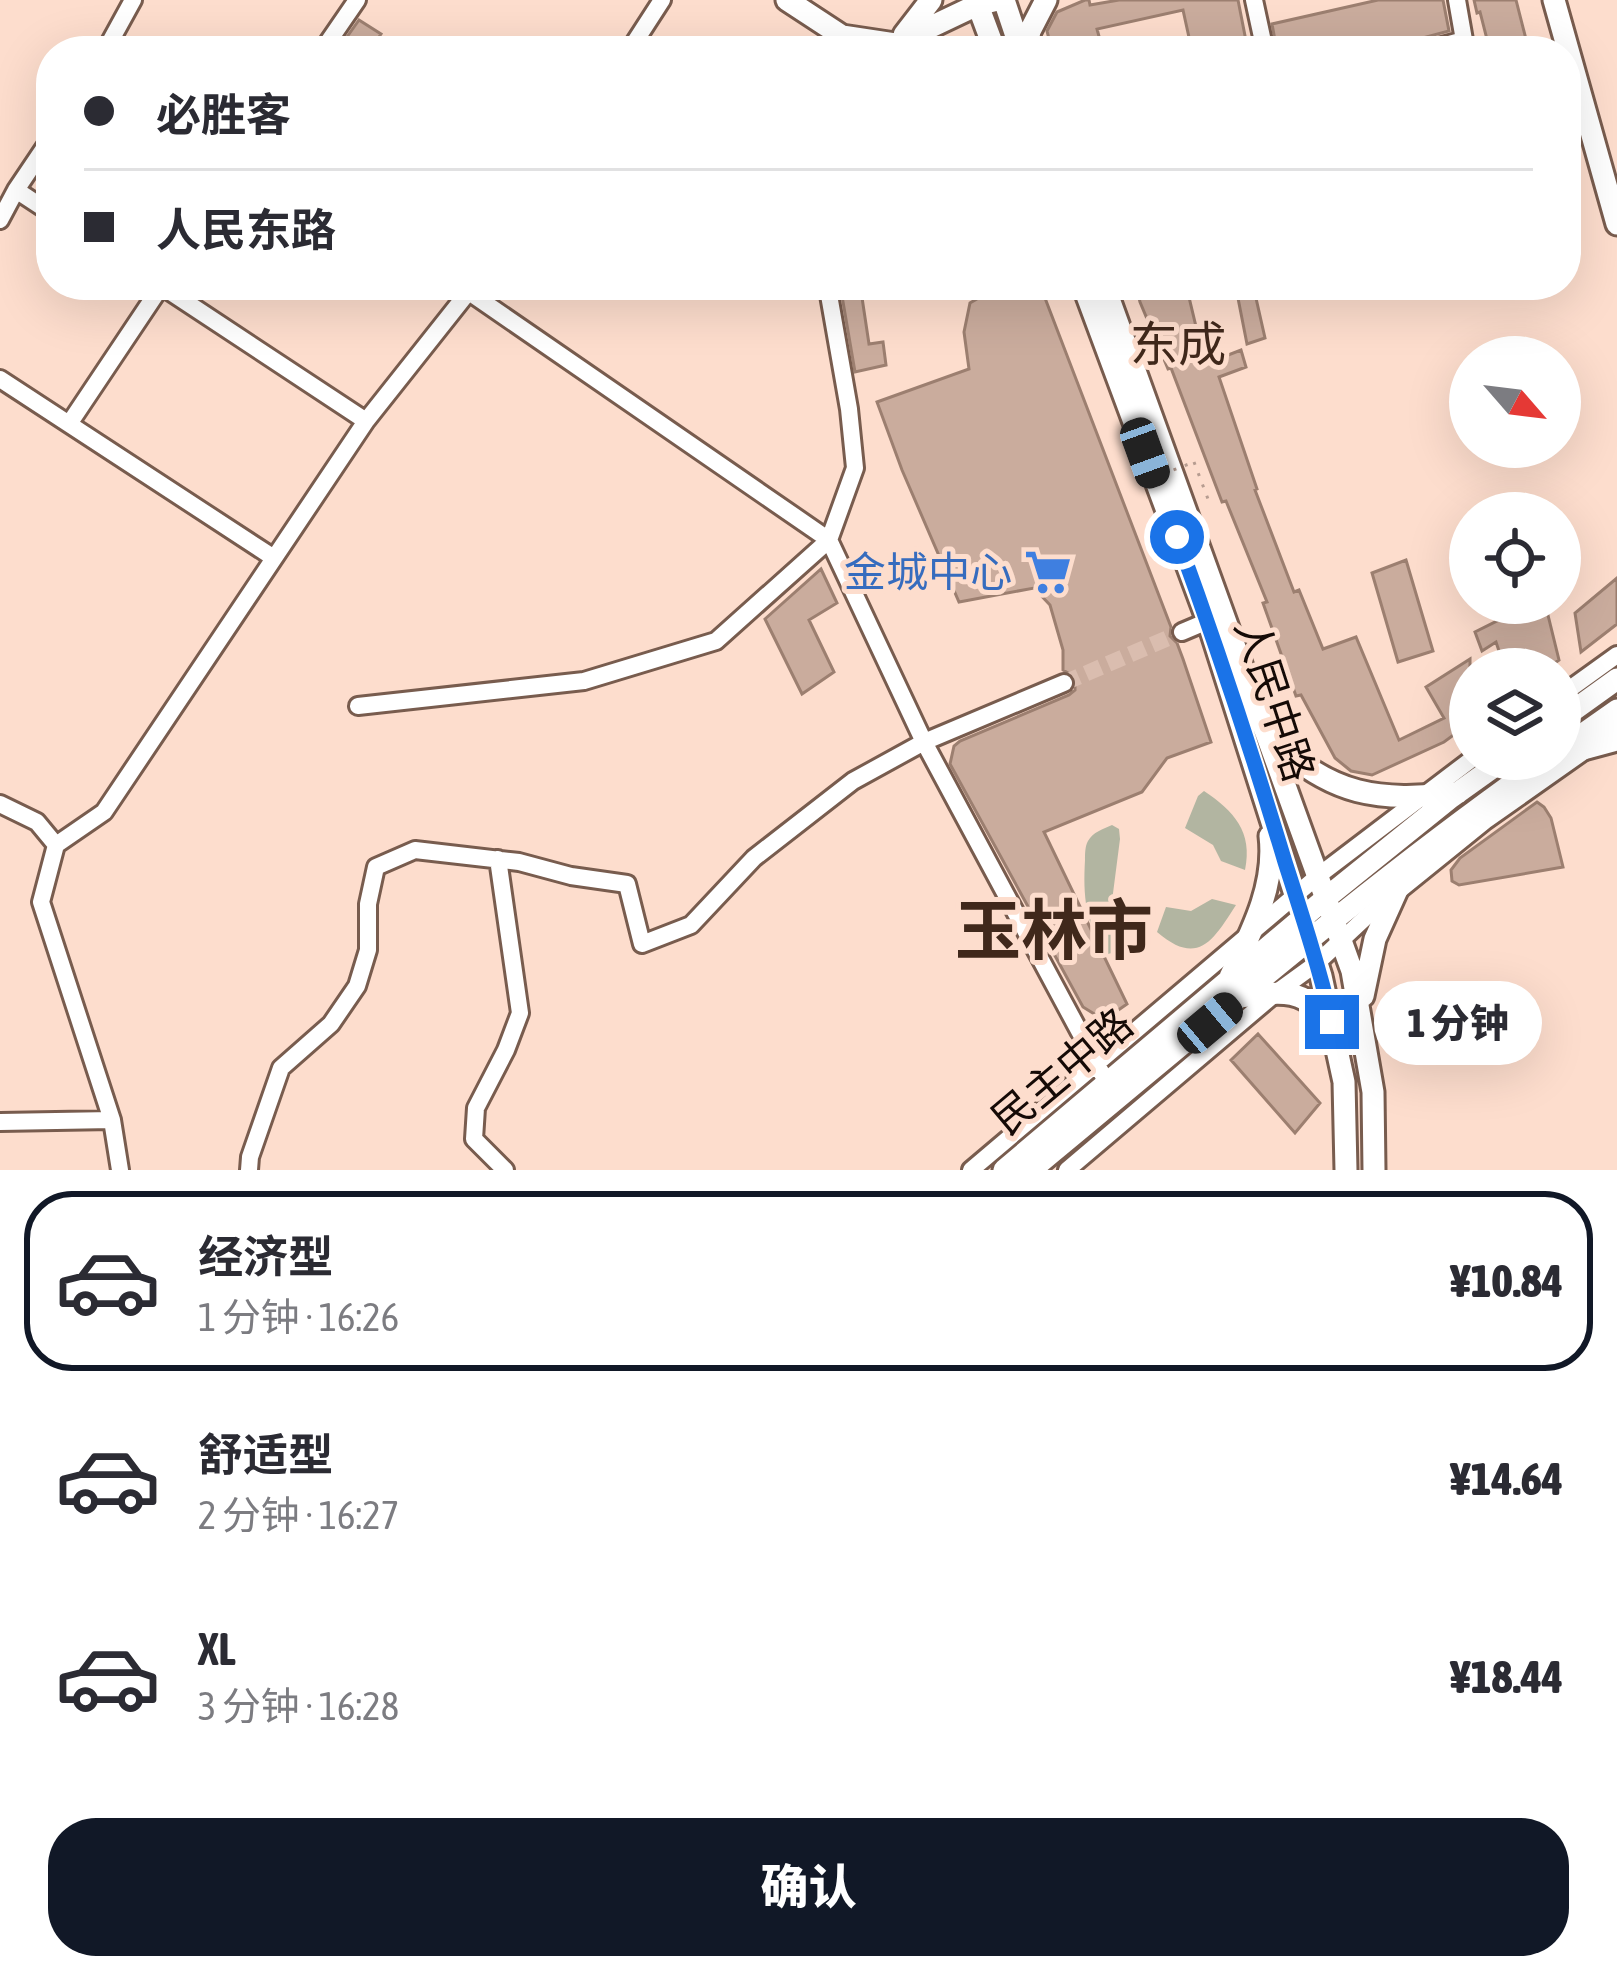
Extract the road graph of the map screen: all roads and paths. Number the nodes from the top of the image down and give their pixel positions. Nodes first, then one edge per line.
1 (133, 0) edge
2 (358, 0) edge
3 (662, 0) edge
4 (787, 0) edge
5 (931, 0) edge
6 (1046, 0) edge
7 (1254, 0) edge
8 (1456, 0) edge
9 (1554, 0) edge
10 (988, 1) edge
11 (113, 36) edge
12 (333, 36) edge
13 (638, 36) edge
14 (842, 36) edge
15 (903, 36) edge
16 (916, 36) edge
17 (993, 36) edge
18 (1012, 36) edge
19 (1028, 36) edge
20 (1262, 36) edge
21 (1463, 36) edge
22 (1564, 36) edge
23 (1581, 96) edge
24 (36, 160) edge
25 (16, 190) junction
26 (36, 203) edge
27 (0, 220) edge
28 (1617, 224) edge
29 (151, 300) edge
30 (184, 300) edge
31 (462, 300) edge
32 (488, 300) edge
33 (830, 300) edge
34 (1088, 300) edge
35 (1109, 300) edge
36 (0, 379) edge
37 (366, 421) junction
38 (69, 424) junction
39 (1140, 483) dead end
40 (1208, 499) dead end
41 (829, 540) junction
42 (274, 558) junction
43 (1208, 621) junction
44 (1182, 632) tunnel mouth
45 (1617, 655) edge
46 (1617, 680) edge
47 (1581, 681) edge
48 (1064, 683) tunnel mouth
49 (1581, 705) edge
50 (358, 706) dead end
51 (1617, 710) edge
52 (1617, 728) edge
53 (1267, 734) junction
54 (1581, 737) edge
55 (1617, 740) edge
56 (924, 742) junction
57 (1588, 748) junction
58 (1581, 749) edge
59 (1449, 775) edge
60 (1475, 780) edge
61 (1517, 780) edge
62 (1457, 793) junction
63 (1265, 794) junction
64 (1418, 797) junction
65 (0, 804) edge
66 (56, 845) junction
67 (1418, 854) junction
68 (498, 860) junction
69 (1318, 876) junction
70 (1296, 896) junction
71 (1391, 897) junction
72 (1334, 919) junction
73 (1306, 929) junction
74 (1249, 937) junction
75 (1317, 963) junction
76 (1234, 990) junction
77 (1277, 992) junction
78 (1360, 1021) junction
79 (1332, 1022) junction
80 (1102, 1073) junction
81 (112, 1120) junction
82 (0, 1122) edge
83 (120, 1170) edge
84 (249, 1170) edge
85 (505, 1170) edge
86 (971, 1170) edge
87 (1004, 1170) edge
88 (1031, 1170) edge
89 (1067, 1170) edge
90 (1346, 1170) edge
91 (1374, 1170) edge

1 - 11 street
2 - 12 street
3 - 13 street
4 - 14 main road
5 - 15 main road
6 - 19 main road
7 - 20 street
8 - 21 street
9 - 22 main road
10 - 16 main road
10 - 17 main road
10 - 18 main road
23 - 28 main road
24 - 25 street
25 - 26 street
25 - 27 street
29 - 38 street
30 - 37 street
31 - 37 street
32 - 41 street
33 - 41 street
34 - 43 main road, 人民中路
35 - 53 main road, 人民中路
36 - 38 street
37 - 42 street
38 - 42 street
39 - 40 path, bridge
41 - 50 street
41 - 56 street
42 - 66 street
43 - 44 street
43 - 63 main road, 人民中路
45 - 47 street
46 - 49 main road
48 - 56 street
51 - 54 main road
52 - 57 street
53 - 64 main road
53 - 69 main road, 人民中路
55 - 57 main road
56 - 68 street
56 - 80 street
57 - 58 main road
57 - 71 street
59 - 64 street
60 - 62 main road, 民主中路
61 - 67 main road, 民主中路
62 - 64 main road
62 - 72 main road, 民主中路
63 - 70 main road, 人民中路
63 - 74 main road
64 - 69 street
65 - 66 street
66 - 81 street
67 - 71 main road
67 - 72 main road, 民主中路
68 - 84 street
68 - 85 street
69 - 70 street
69 - 72 main road, 人民中路
70 - 73 main road, 人民中路
70 - 74 street
71 - 72 street
71 - 78 main road
72 - 73 main road, 民主中路
72 - 75 street
72 - 78 main road, 人民中路
73 - 75 main road, 人民中路
73 - 76 main road, 民主中路
74 - 76 main road
74 - 80 street
75 - 77 street
75 - 79 main road, 人民中路
76 - 77 main road
76 - 80 main road, 民主中路
76 - 88 main road, 民主中路
77 - 79 main road
77 - 89 street
78 - 91 main road, 人民中路
79 - 90 main road, 人民中路
80 - 86 street
80 - 87 main road, 民主中路
81 - 82 street
81 - 83 street

